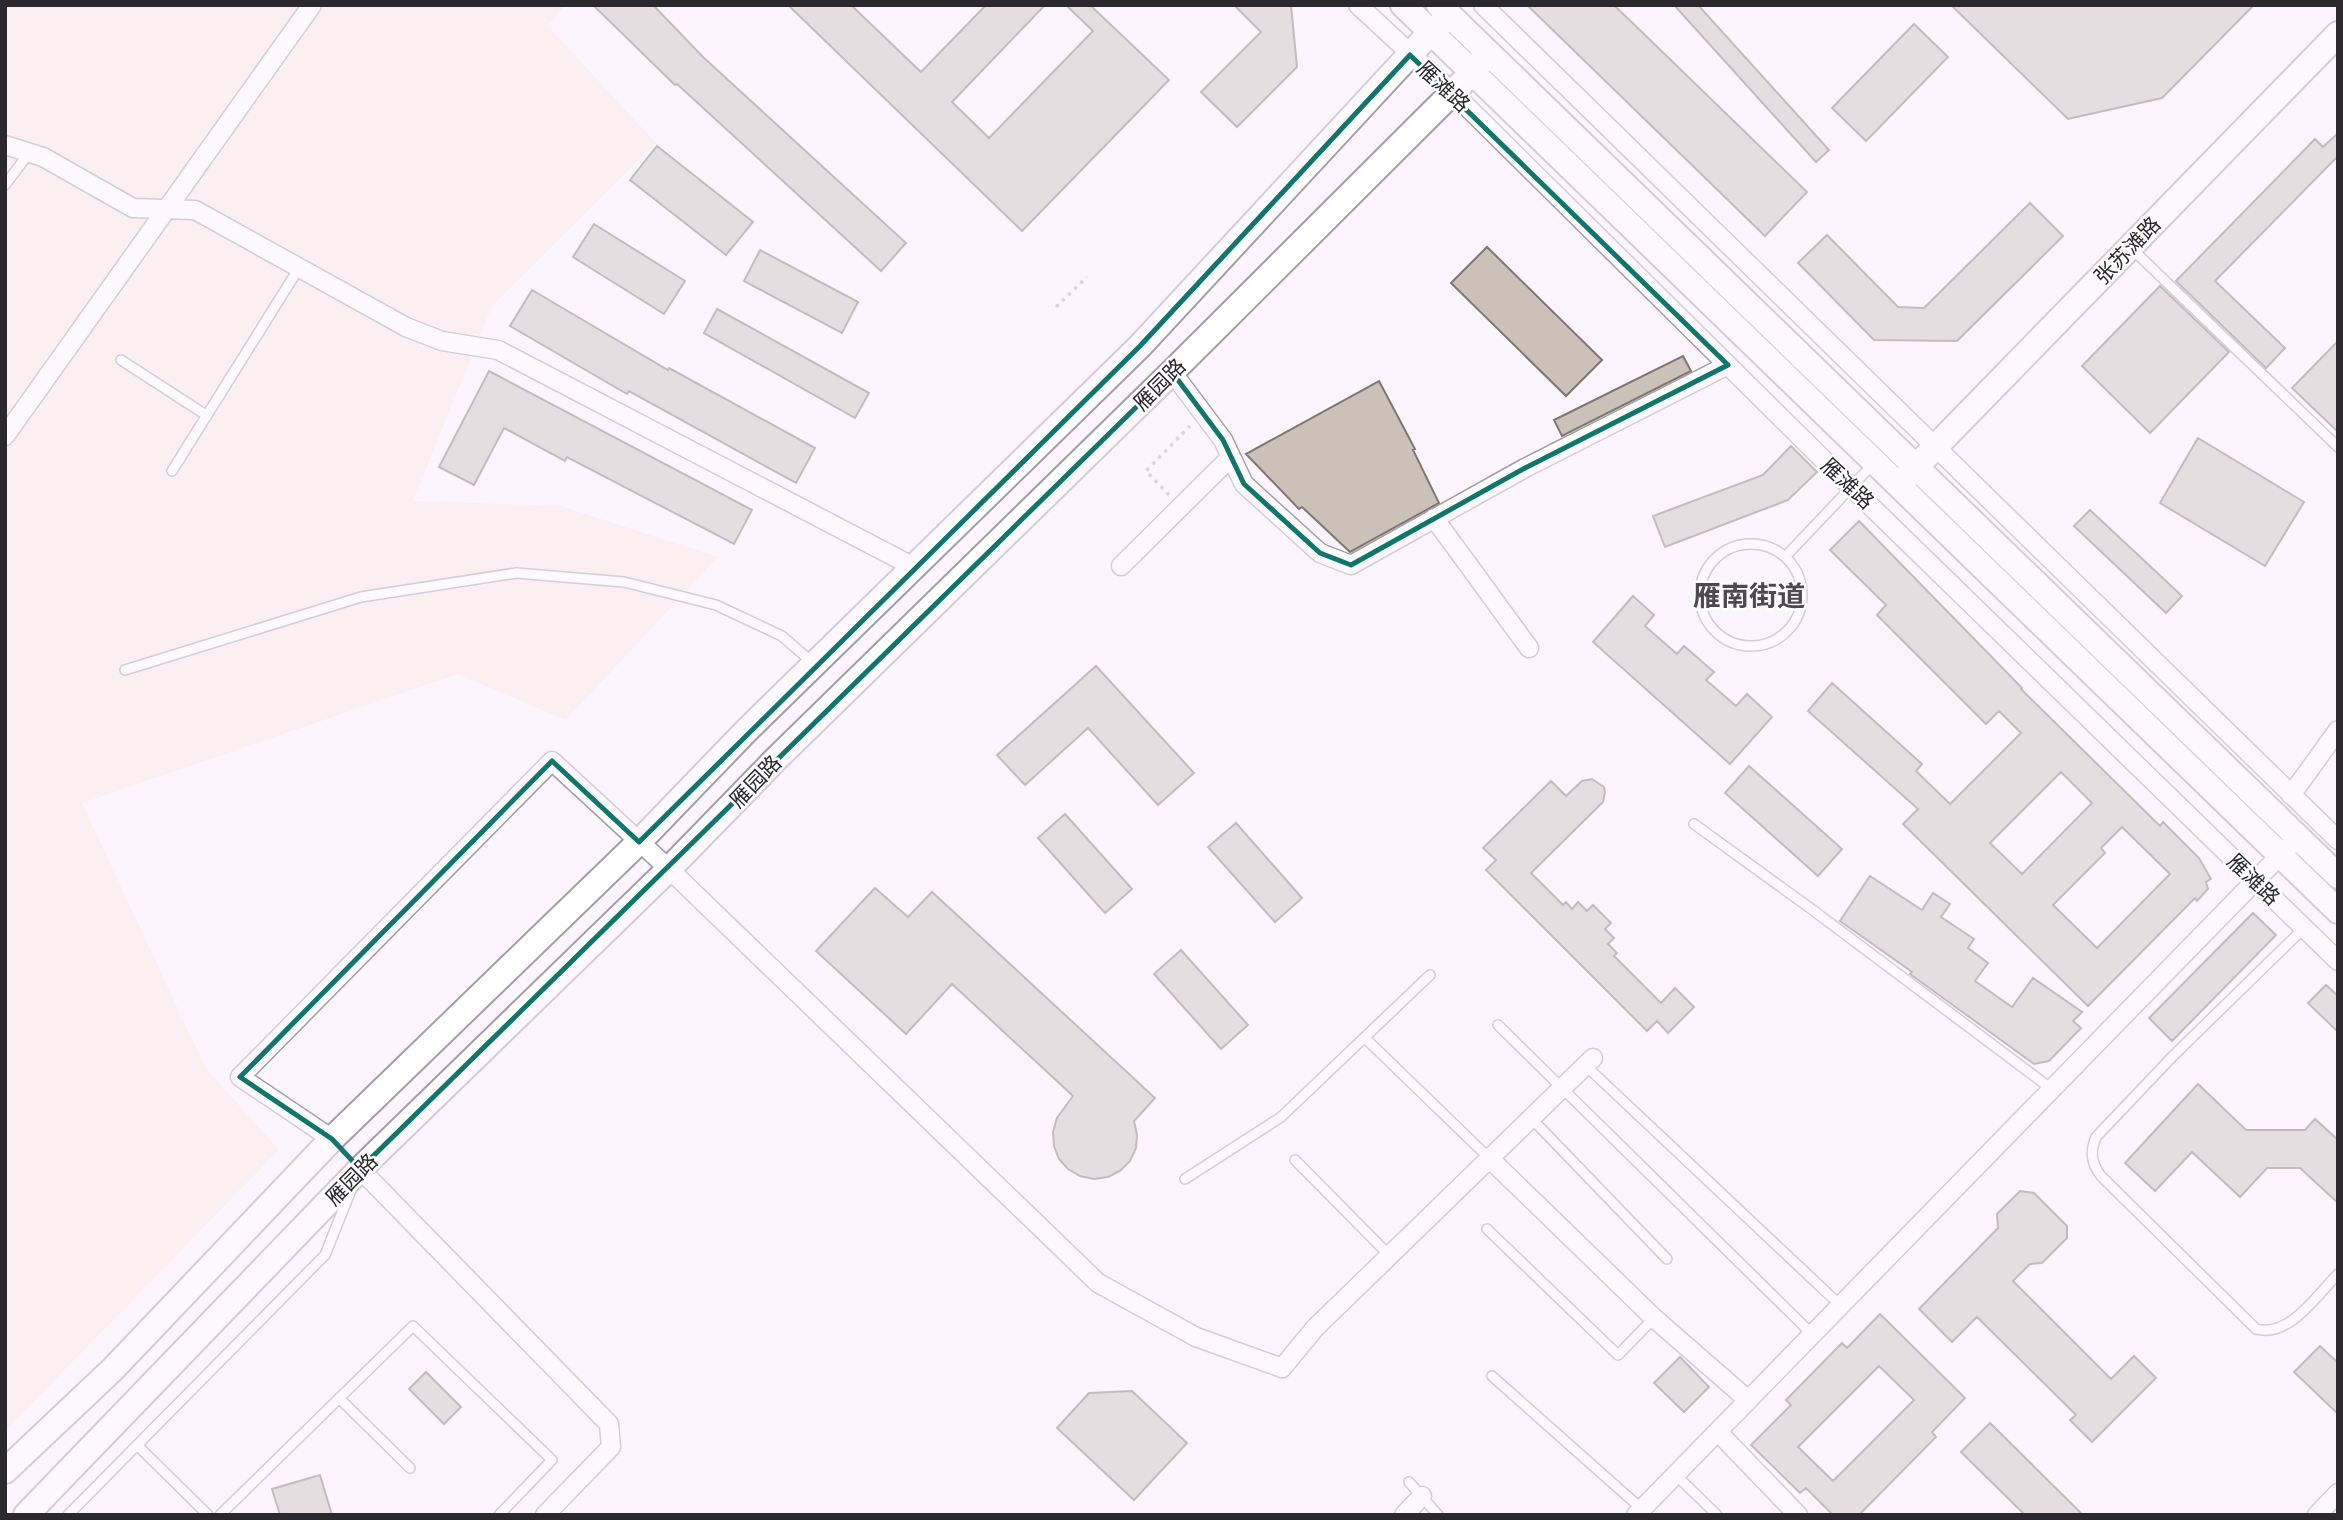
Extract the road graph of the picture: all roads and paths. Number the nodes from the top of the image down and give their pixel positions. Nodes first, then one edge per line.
1 (312, 5) edge
2 (1358, 5) edge
3 (1404, 5) edge
4 (1483, 5) edge
5 (1444, 11) edge
6 (1431, 32) junction
7 (1510, 32) junction
8 (2338, 34) edge
9 (1410, 54) junction
10 (1480, 62) junction
11 (1452, 92) junction
12 (5, 145) edge
13 (29, 153) junction
14 (5, 185) edge
15 (165, 209) junction
16 (2130, 247) junction
17 (299, 268) junction
18 (1087, 277) dead end
19 (1056, 307) dead end
20 (121, 360) dead end
21 (1728, 365) junction
22 (1172, 372) junction
23 (206, 415) junction
24 (1194, 422) dead end
25 (5, 436) edge
26 (2338, 447) edge
27 (1935, 448) junction
28 (1231, 457) junction
29 (1875, 461) junction
30 (1917, 466) junction
31 (172, 471) dead end
32 (1899, 484) junction
33 (1851, 487) junction
34 (1181, 507) junction
35 (1877, 510) junction
36 (1434, 518) junction
37 (1786, 556) junction
38 (1121, 566) dead end
39 (914, 567) junction
40 (1529, 648) dead end
41 (814, 664) junction
42 (125, 670) dead end
43 (2338, 730) edge
44 (2291, 795) junction
45 (1694, 824) dead end
46 (2338, 840) edge
47 (639, 842) junction
48 (2290, 846) junction
49 (669, 869) junction
50 (2338, 876) edge
51 (2255, 880) junction
52 (2338, 911) edge
53 (2304, 928) junction
54 (2338, 961) edge
55 (1430, 975) dead end
56 (1498, 1025) dead end
57 (1365, 1038) junction
58 (1589, 1061) joint
59 (1561, 1088) junction
60 (2053, 1090) junction
61 (1530, 1117) junction
62 (332, 1139) junction
63 (1489, 1158) junction
64 (1295, 1160) dead end
65 (360, 1169) junction
66 (1185, 1179) dead end
67 (1487, 1229) dead end
68 (1389, 1255) junction
69 (1667, 1259) dead end
70 (2338, 1274) edge
71 (1841, 1306) junction
72 (1654, 1318) junction
73 (1813, 1335) junction
74 (1492, 1376) dead end
75 (339, 1398) junction
76 (1748, 1400) junction
77 (1717, 1432) junction
78 (137, 1445) junction
79 (410, 1468) dead end
80 (5, 1471) edge
81 (1676, 1475) junction
82 (1409, 1482) dead end
83 (2338, 1493) edge
84 (1422, 1496) junction
85 (73, 1513) edge
86 (1642, 1513) edge
87 (26, 1515) edge
88 (208, 1515) edge
89 (220, 1515) edge
90 (499, 1515) edge
91 (545, 1515) edge
92 (1404, 1515) edge
93 (1438, 1515) edge
94 (1717, 1515) edge
95 (1798, 1515) edge
96 (2317, 1515) edge

1 - 15 street
2 - 9 street, 雁滩路
3 - 6 main road, 雁滩路
4 - 7 street
5 - 6 main road, 雁园路
5 - 10 main road, 雁滩路
6 - 9 main road, 雁园路
6 - 10 main road, 雁滩路
7 - 10 street
7 - 27 street
8 - 16 main road, 张苏滩路
9 - 11 street, 雁滩路
9 - 39 main road, 雁园路
10 - 11 main road, 雁园路
10 - 29 main road, 雁滩路
10 - 30 main road, 雁滩路
11 - 21 street, 雁滩路
11 - 22 main road, 雁园路
12 - 13 street
13 - 14 lane
13 - 15 street
15 - 17 street
15 - 25 street
16 - 26 lane
16 - 27 main road, 张苏滩路
17 - 23 lane
17 - 39 street
18 - 19 path
20 - 23 lane
21 - 33 street, 雁滩路
21 - 36 street
22 - 28 street
22 - 49 main road, 雁园路
23 - 31 lane
24 - 34 path
27 - 30 main road, 张苏滩路
27 - 44 street
28 - 34 street
28 - 36 street
29 - 32 main road, 雁滩路
29 - 33 lane
30 - 32 main road, 张苏滩路
30 - 48 main road, 雁滩路
32 - 35 street
32 - 48 main road, 雁滩路
33 - 35 street, 雁滩路
33 - 37 lane
34 - 38 street
35 - 51 street, 雁滩路
36 - 40 street
37 - 37 lane
39 - 41 main road, 雁园路
41 - 42 lane
41 - 47 main road, 雁园路
43 - 44 street
44 - 46 street
45 - 60 lane
47 - 49 street
47 - 62 main road, 雁园路
47 - 62 street
48 - 50 main road, 雁滩路
48 - 51 street
48 - 52 main road, 雁滩路
49 - 65 main road, 雁园路
49 - 68 street
51 - 53 street, 雁滩路
51 - 60 street
53 - 54 street, 雁滩路
53 - 70 lane
55 - 57 lane
56 - 59 lane
57 - 63 lane
57 - 66 lane
58 - 59 street
58 - 71 lane
59 - 61 street
59 - 73 lane
60 - 71 street
61 - 63 street
61 - 69 lane
62 - 65 main road
62 - 80 main road, 雁园路
63 - 68 street
63 - 72 street
64 - 68 lane
65 - 78 lane
65 - 87 main road, 雁园路
65 - 91 street
67 - 72 lane
71 - 73 street
72 - 76 street
73 - 76 street
74 - 86 lane
75 - 79 lane
75 - 89 lane
75 - 90 lane
76 - 77 street
77 - 81 street
77 - 95 street
78 - 85 lane
78 - 88 lane
81 - 86 street
81 - 94 lane
82 - 84 lane
83 - 96 street
84 - 92 street
84 - 93 lane

